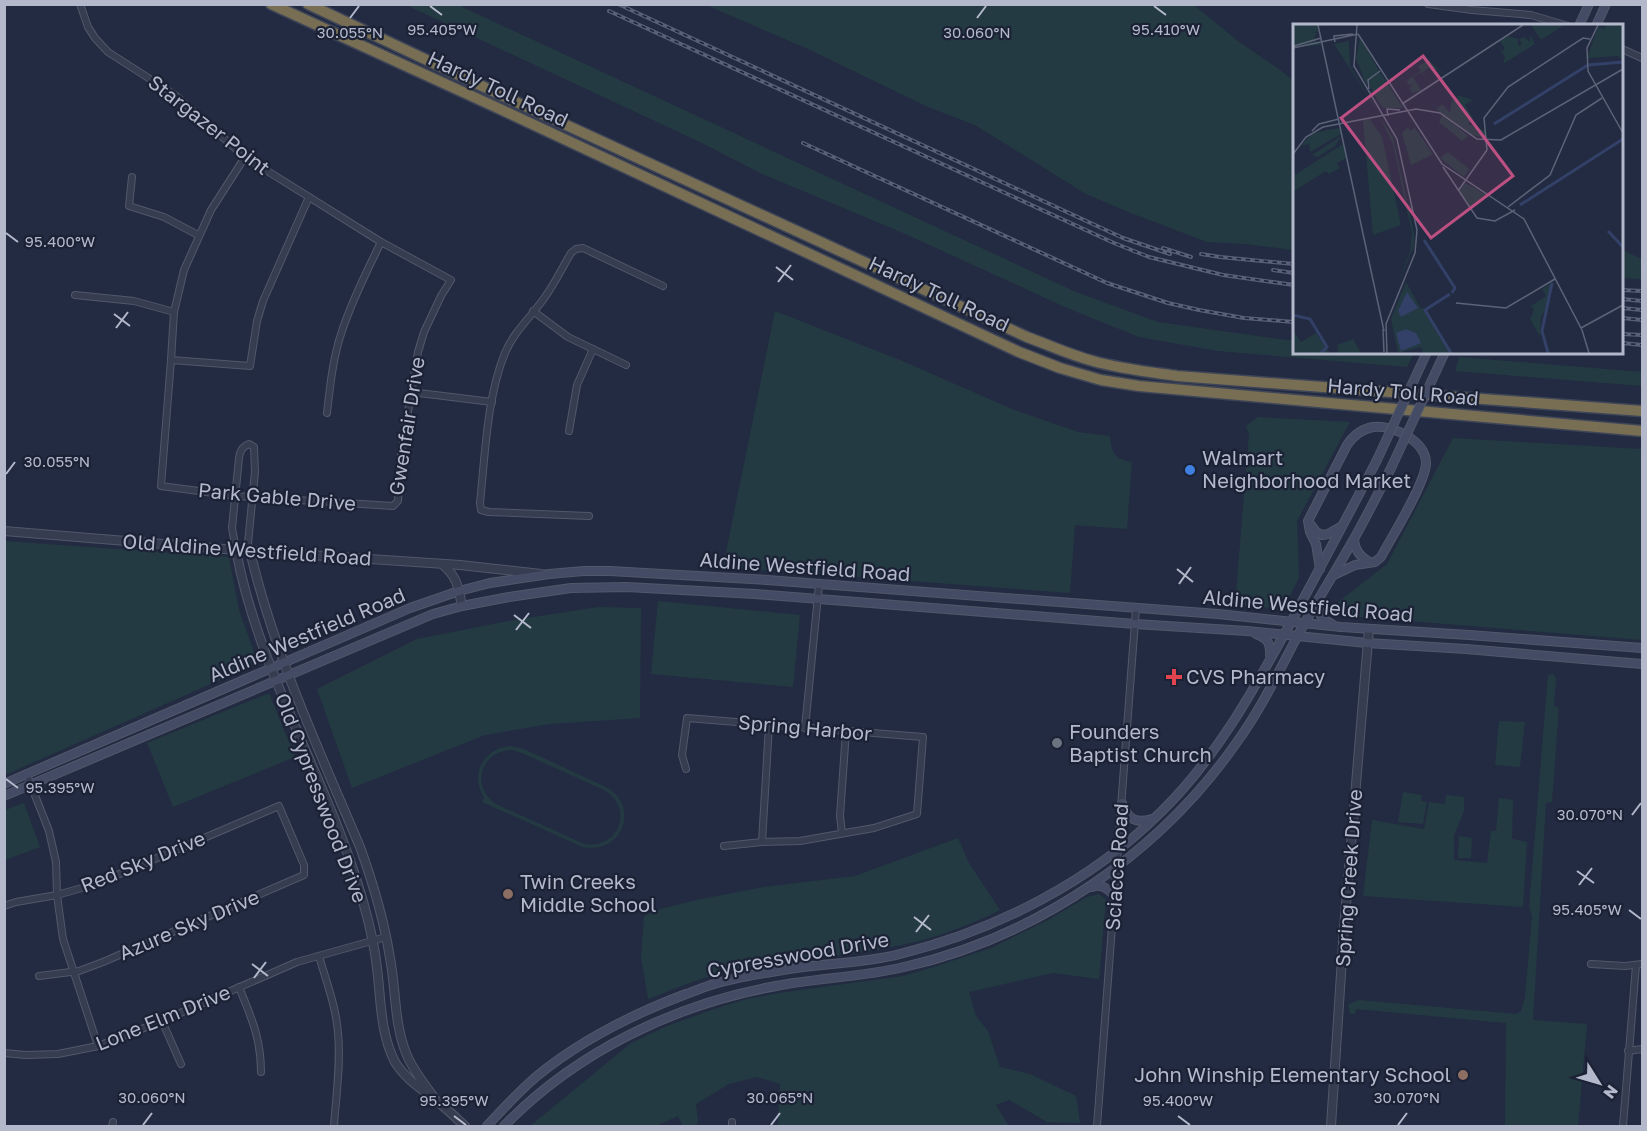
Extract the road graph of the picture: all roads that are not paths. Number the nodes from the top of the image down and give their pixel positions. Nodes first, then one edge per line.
1 (80, 4) edge
2 (271, 4) edge
3 (308, 4) edge
4 (1428, 4) edge
5 (1589, 4) edge
6 (1606, 4) edge
7 (1561, 24) edge
8 (1580, 24) edge
9 (1597, 24) edge
10 (1623, 49) edge
11 (1642, 58) edge
12 (245, 157) junction
13 (132, 177) dead end
14 (309, 197) junction
15 (198, 235) junction
16 (381, 242) junction
17 (451, 280) joint
18 (663, 286) dead end
19 (75, 295) dead end
20 (533, 311) junction
21 (174, 312) junction
22 (593, 350) junction
23 (1426, 354) edge
24 (1444, 354) edge
25 (171, 360) junction
26 (626, 365) dead end
27 (411, 392) junction
28 (492, 402) junction
29 (1642, 411) edge
30 (327, 413) dead end
31 (569, 431) dead end
32 (1642, 432) edge
33 (236, 496) junction
34 (253, 497) junction
35 (393, 506) joint
36 (589, 516) dead end
37 (1308, 521) junction
38 (1343, 526) junction
39 (4, 531) edge
40 (1354, 539) junction
41 (236, 550) junction
42 (250, 551) junction
43 (1370, 562) junction
44 (443, 565) junction
45 (1320, 570) junction
46 (549, 574) junction
47 (664, 575) junction
48 (1333, 576) junction
49 (819, 585) junction
50 (662, 590) junction
51 (459, 591) junction
52 (818, 599) junction
53 (1016, 599) junction
54 (1319, 600) junction
55 (462, 606) junction
56 (1136, 608) junction
57 (1014, 615) junction
58 (388, 617) junction
59 (1291, 622) junction
60 (1305, 623) junction
61 (1135, 624) junction
62 (1341, 627) junction
63 (1369, 629) junction
64 (392, 630) junction
65 (1247, 631) junction
66 (1284, 635) junction
67 (1469, 635) junction
68 (1298, 636) junction
69 (1569, 642) junction
70 (1367, 643) junction
71 (1642, 648) edge
72 (1466, 650) junction
73 (1568, 658) junction
74 (1270, 659) junction
75 (284, 662) junction
76 (1642, 664) edge
77 (270, 668) junction
78 (289, 676) junction
79 (276, 681) junction
80 (175, 710) junction
81 (180, 722) junction
82 (769, 724) junction
83 (805, 728) junction
84 (846, 731) junction
85 (100, 742) junction
86 (1213, 752) junction
87 (105, 754) junction
88 (1224, 760) junction
89 (686, 769) dead end
90 (27, 775) junction
91 (4, 784) edge
92 (31, 785) junction
93 (4, 796) edge
94 (1122, 803) junction
95 (279, 806) joint
96 (345, 810) junction
97 (332, 815) junction
98 (1155, 818) junction
99 (842, 833) junction
100 (762, 842) junction
101 (724, 846) dead end
102 (1118, 849) junction
103 (1117, 868) junction
104 (1083, 890) junction
105 (57, 895) junction
106 (1115, 896) junction
107 (4, 906) edge
108 (1025, 908) junction
109 (1028, 922) junction
110 (387, 937) junction
111 (373, 940) junction
112 (912, 951) junction
113 (319, 956) junction
114 (1591, 964) dead end
115 (1639, 964) edge
116 (913, 965) junction
117 (787, 969) junction
118 (74, 972) junction
119 (39, 976) dead end
120 (393, 979) junction
121 (379, 982) junction
122 (787, 984) junction
123 (239, 987) junction
124 (669, 1000) junction
125 (674, 1015) junction
126 (162, 1021) junction
127 (98, 1047) junction
128 (1642, 1049) edge
129 (1628, 1051) junction
130 (4, 1053) edge
131 (562, 1058) junction
132 (181, 1064) dead end
133 (261, 1072) dead end
134 (569, 1072) junction
135 (438, 1102) junction
136 (334, 1126) edge
137 (465, 1126) edge
138 (487, 1126) edge
139 (504, 1126) edge
140 (1097, 1126) edge
141 (1331, 1126) edge
142 (1623, 1126) edge

1 - 12 street, Stargazer Point
2 - 32 highway, Hardy Toll Road
3 - 29 highway, Hardy Toll Road
4 - 7 street
5 - 8 main road
6 - 9 main road
10 - 11 street
12 - 14 street, Stargazer Point
12 - 15 street
13 - 15 street
14 - 16 street, Stargazer Point
14 - 25 street
15 - 21 street
16 - 17 street, Stargazer Point
16 - 30 street
17 - 27 street, Gwenfair Drive
18 - 20 street
19 - 21 street
20 - 22 street
20 - 28 street
21 - 25 street
22 - 26 street
22 - 31 street
23 - 38 main road, Cypresswood Drive, bridge
24 - 40 main road, Cypresswood Drive, bridge
25 - 33 street, Park Gable Drive
27 - 28 street
27 - 35 street, Gwenfair Drive
28 - 36 street
33 - 34 street, Park Gable Drive
33 - 34 street
33 - 41 street
34 - 35 street, Park Gable Drive
34 - 42 street
37 - 38 main road
37 - 43 main road
37 - 45 main road
38 - 45 main road, Cypresswood Drive
39 - 41 street, Old Aldine Westfield Road
40 - 43 main road
40 - 48 main road, Cypresswood Drive
41 - 42 street, Old Aldine Westfield Road
41 - 77 street, Old Cypresswood Drive
42 - 44 street, Old Aldine Westfield Road
42 - 75 street, Old Cypresswood Drive
43 - 48 main road
44 - 46 street, Old Aldine Westfield Road
44 - 51 street
45 - 59 main road, Cypresswood Drive
46 - 47 main road, Aldine Westfield Road
46 - 51 main road, Aldine Westfield Road
47 - 49 main road, Aldine Westfield Road
47 - 50 main road
48 - 54 main road, Cypresswood Drive
49 - 52 street
49 - 53 main road, Aldine Westfield Road
50 - 52 main road, Aldine Westfield Road
50 - 55 main road, Aldine Westfield Road
51 - 55 street
51 - 58 main road, Aldine Westfield Road
52 - 57 main road, Aldine Westfield Road
52 - 83 street
53 - 56 main road, Aldine Westfield Road
53 - 57 main road
54 - 60 main road, Cypresswood Drive
54 - 62 main road
55 - 64 main road, Aldine Westfield Road
56 - 59 main road, Aldine Westfield Road
56 - 61 street, Sciacca Road
57 - 61 main road, Aldine Westfield Road
58 - 64 main road
58 - 75 main road, Aldine Westfield Road
59 - 60 main road, Aldine Westfield Road
59 - 66 main road, Cypresswood Drive
60 - 62 main road, Aldine Westfield Road
60 - 68 main road, Cypresswood Drive
61 - 65 main road, Aldine Westfield Road
61 - 94 street, Sciacca Road
62 - 63 main road, Aldine Westfield Road
63 - 67 main road, Aldine Westfield Road
63 - 70 street, Spring Creek Drive
64 - 78 main road, Aldine Westfield Road
65 - 66 main road, Aldine Westfield Road
65 - 74 main road
66 - 68 main road, Aldine Westfield Road
66 - 74 main road, Cypresswood Drive
67 - 69 main road, Aldine Westfield Road
67 - 72 main road
68 - 70 main road, Aldine Westfield Road
68 - 88 main road, Cypresswood Drive
69 - 71 main road, Aldine Westfield Road
69 - 73 main road
70 - 72 main road, Aldine Westfield Road
70 - 141 street, Spring Creek Drive
72 - 73 main road, Aldine Westfield Road
73 - 76 main road, Aldine Westfield Road
74 - 86 main road, Cypresswood Drive
75 - 77 main road, Aldine Westfield Road
75 - 78 street, Old Cypresswood Drive
77 - 79 street, Old Cypresswood Drive
77 - 80 main road, Aldine Westfield Road
78 - 79 main road, Aldine Westfield Road
78 - 96 street, Old Cypresswood Drive
79 - 81 main road, Aldine Westfield Road
79 - 97 street, Old Cypresswood Drive
80 - 81 main road
80 - 85 main road, Aldine Westfield Road
81 - 87 main road, Aldine Westfield Road
82 - 83 street, Spring Harbor
82 - 89 street, Spring Harbor
82 - 100 street
83 - 84 street, Spring Harbor
84 - 99 street
84 - 99 street, Spring Harbor
85 - 87 main road
85 - 90 main road, Aldine Westfield Road
86 - 88 main road
86 - 98 main road, Cypresswood Drive
87 - 92 main road, Aldine Westfield Road
88 - 103 main road, Cypresswood Drive
90 - 91 main road, Aldine Westfield Road
90 - 92 street
92 - 93 main road, Aldine Westfield Road
92 - 105 street
94 - 98 main road
94 - 102 street, Sciacca Road
95 - 105 street, Red Sky Drive
95 - 118 street, Azure Sky Drive
96 - 97 street
96 - 110 street, Old Cypresswood Drive
97 - 111 street, Old Cypresswood Drive
98 - 102 main road, Cypresswood Drive
99 - 100 street
100 - 101 street
102 - 103 street, Sciacca Road
102 - 108 main road, Cypresswood Drive
103 - 104 main road, Cypresswood Drive
103 - 106 street, Sciacca Road
104 - 106 main road
104 - 109 main road, Cypresswood Drive
105 - 107 street, Red Sky Drive
105 - 118 street
106 - 140 street, Sciacca Road
108 - 109 main road
108 - 112 main road, Cypresswood Drive
109 - 116 main road, Cypresswood Drive
110 - 111 street, Lone Elm Drive
110 - 120 street, Old Cypresswood Drive
111 - 113 street, Lone Elm Drive
111 - 121 street, Old Cypresswood Drive
112 - 116 main road
112 - 117 main road, Cypresswood Drive
113 - 123 street, Lone Elm Drive
113 - 136 street
114 - 115 street
115 - 129 street
116 - 122 main road, Cypresswood Drive
117 - 122 main road
117 - 124 main road, Cypresswood Drive
118 - 119 street, Azure Sky Drive
118 - 127 street
120 - 121 street
120 - 135 street, Old Cypresswood Drive
121 - 135 street, Old Cypresswood Drive
122 - 125 main road, Cypresswood Drive
123 - 126 street, Lone Elm Drive
123 - 133 street
124 - 125 main road
124 - 131 main road, Cypresswood Drive
125 - 134 main road, Cypresswood Drive
126 - 127 street, Lone Elm Drive
126 - 132 street
127 - 130 street, Lone Elm Drive
128 - 129 street
129 - 142 street
131 - 134 main road
131 - 138 main road, Cypresswood Drive
134 - 139 main road, Cypresswood Drive
135 - 137 street, Old Cypresswood Drive

